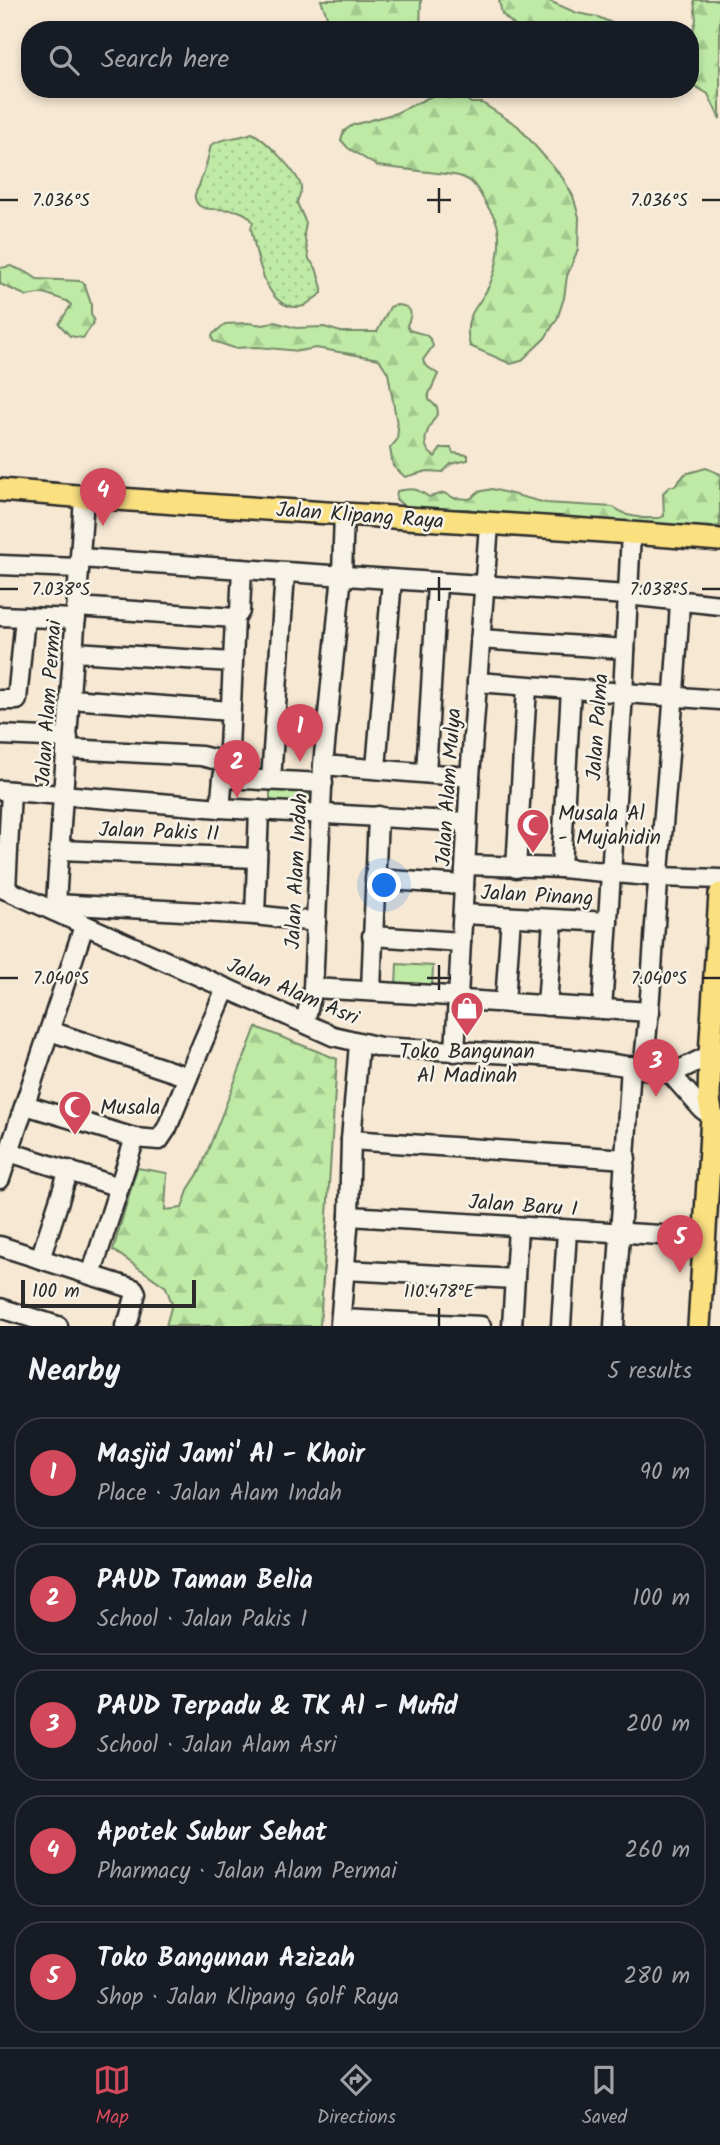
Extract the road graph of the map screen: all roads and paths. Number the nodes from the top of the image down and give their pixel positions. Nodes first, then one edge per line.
1 (0, 490) edge
2 (85, 498) junction
3 (344, 513) junction
4 (489, 524) junction
5 (631, 533) junction
6 (720, 540) edge
7 (79, 563) junction
8 (0, 565) edge
9 (242, 569) junction
10 (285, 573) junction
11 (342, 574) junction
12 (392, 580) junction
13 (437, 584) junction
14 (484, 586) junction
15 (627, 595) junction
16 (680, 601) junction
17 (720, 605) edge
18 (76, 613) junction
19 (0, 616) edge
20 (25, 617) junction
21 (235, 618) junction
22 (480, 639) junction
23 (625, 649) junction
24 (75, 652) junction
25 (232, 662) junction
26 (477, 682) junction
27 (527, 687) junction
28 (571, 689) junction
29 (623, 694) junction
30 (676, 696) junction
31 (71, 699) junction
32 (0, 700) edge
33 (720, 700) edge
34 (230, 711) junction
35 (0, 735) edge
36 (68, 744) junction
37 (376, 768) junction
38 (225, 770) junction
39 (426, 773) junction
40 (323, 774) junction
41 (470, 777) junction
42 (271, 780) junction
43 (6, 790) edge
44 (64, 795) junction
45 (220, 808) junction
46 (259, 810) junction
47 (321, 814) junction
48 (378, 816) junction
49 (467, 822) junction
50 (60, 850) junction
51 (257, 858) junction
52 (466, 865) junction
53 (516, 868) junction
54 (561, 868) junction
55 (611, 873) junction
56 (659, 877) junction
57 (375, 879) junction
58 (720, 879) edge
59 (464, 885) junction
60 (3, 889) edge
61 (720, 894) edge
62 (55, 908) junction
63 (464, 914) junction
64 (255, 915) junction
65 (511, 918) junction
66 (553, 920) junction
67 (316, 922) junction
68 (608, 922) junction
69 (84, 926) junction
70 (372, 936) junction
71 (461, 942) junction
72 (718, 948) edge
73 (226, 988) junction
74 (313, 988) junction
75 (371, 990) junction
76 (457, 997) junction
77 (505, 1002) junction
78 (547, 1006) junction
79 (601, 1009) junction
80 (650, 1012) junction
81 (305, 1022) junction
82 (50, 1031) junction
83 (359, 1044) junction
84 (455, 1052) junction
85 (710, 1055) junction
86 (637, 1067) junction
87 (671, 1074) junction
88 (188, 1077) junction
89 (25, 1105) junction
90 (711, 1112) edge
91 (135, 1138) junction
92 (351, 1140) junction
93 (9, 1152) junction
94 (626, 1159) junction
95 (69, 1170) junction
96 (0, 1179) edge
97 (119, 1187) junction
98 (349, 1216) junction
99 (518, 1228) junction
100 (567, 1231) junction
101 (621, 1233) junction
102 (693, 1237) junction
103 (0, 1246) edge
104 (40, 1259) junction
105 (345, 1270) junction
106 (91, 1275) junction
107 (515, 1279) junction
108 (696, 1279) junction
109 (0, 1308) edge
110 (23, 1321) edge
111 (340, 1323) edge
112 (58, 1326) edge
113 (125, 1326) edge
114 (481, 1326) edge
115 (512, 1326) edge
116 (561, 1326) edge
117 (614, 1326) edge
118 (686, 1326) edge
119 (699, 1326) edge

1 - 2 main road, Jalan Klipang Raya
2 - 3 main road, Jalan Klipang Raya
2 - 7 street, Jalan Alam Permai
3 - 4 main road, Jalan Klipang Raya
3 - 11 street, Jalan Alam Indah
4 - 5 main road, Jalan Klipang Raya
4 - 14 street, Jalan Alam Mulya
5 - 6 main road, Jalan Klipang Raya
5 - 15 street, Jalan Palma
7 - 8 street
7 - 9 street
7 - 18 street, Jalan Alam Permai
9 - 10 street
9 - 21 street
10 - 11 street
10 - 42 street
11 - 12 street
11 - 40 street, Jalan Alam Indah
12 - 13 street
12 - 37 street
13 - 14 street
13 - 39 street
14 - 15 street
14 - 22 street, Jalan Alam Mulya
15 - 16 street
15 - 23 street, Jalan Palma
16 - 17 street
16 - 30 street
18 - 20 street
18 - 21 street
18 - 24 street, Jalan Alam Permai
19 - 20 street
20 - 32 street
21 - 25 street
22 - 23 street
22 - 26 street, Jalan Alam Mulya
23 - 29 street, Jalan Palma
24 - 25 street
24 - 31 street, Jalan Alam Permai
25 - 34 street
26 - 27 street
26 - 41 street, Jalan Alam Mulya
27 - 28 street
27 - 53 street
28 - 29 street
28 - 54 street
29 - 30 street
29 - 55 street, Jalan Palma
30 - 33 street
30 - 56 street
31 - 34 street
31 - 36 street, Jalan Alam Permai
34 - 38 street
35 - 36 street
36 - 38 street
36 - 44 street, Jalan Alam Permai
37 - 39 street
37 - 40 street
38 - 42 street
38 - 45 street
39 - 41 street
40 - 42 street
40 - 47 street, Jalan Alam Indah
41 - 49 street, Jalan Alam Mulya
43 - 44 street
43 - 60 street
44 - 45 street
44 - 50 street, Jalan Alam Permai
45 - 46 street
46 - 47 street
46 - 51 street
47 - 48 street
47 - 67 street, Jalan Alam Indah
48 - 49 street
48 - 57 street
49 - 52 street, Jalan Alam Mulya
50 - 51 street, Jalan Pakis II
50 - 62 street, Jalan Alam Permai
51 - 64 street
52 - 53 street
52 - 59 street, Jalan Alam Mulya
53 - 54 street
54 - 55 street
55 - 56 street
55 - 68 street, Jalan Palma
56 - 58 street
56 - 80 street
57 - 59 street
57 - 70 street
59 - 63 street, Jalan Alam Mulya
60 - 62 street, Jalan Alam Asri
61 - 72 main road
62 - 64 street
62 - 69 street, Jalan Alam Asri
63 - 65 street, Jalan Pinang
63 - 71 street, Jalan Alam Mulya
64 - 67 street
65 - 66 street, Jalan Pinang
65 - 77 street
66 - 68 street, Jalan Pinang
66 - 78 street
67 - 74 street, Jalan Alam Indah
68 - 79 street, Jalan Palma
69 - 73 street, Jalan Alam Asri
69 - 82 street
70 - 71 street
70 - 75 street
71 - 76 street, Jalan Alam Mulya
72 - 85 main road
73 - 81 street, Jalan Alam Asri
73 - 88 street
74 - 75 street
74 - 81 street, Jalan Alam Indah
75 - 76 street
76 - 77 street
76 - 84 street, Jalan Alam Mulya
77 - 78 street
78 - 79 street
79 - 80 street
80 - 86 street
81 - 83 street, Jalan Alam Asri
82 - 88 street
82 - 89 street
83 - 84 street, Jalan Alam Asri
83 - 92 street
84 - 86 street, Jalan Alam Asri
85 - 87 street
85 - 90 main road
86 - 87 street, Jalan Alam Asri
86 - 94 street
87 - 90 street
88 - 91 street
89 - 91 street
89 - 93 street
90 - 102 main road
90 - 108 main road
91 - 97 street
92 - 94 street
92 - 98 street
93 - 95 street
93 - 96 street
94 - 101 street
95 - 97 street
95 - 104 street
97 - 106 street
98 - 99 street, Jalan Baru I
98 - 105 street
99 - 100 street, Jalan Baru I
99 - 107 street
100 - 101 street, Jalan Baru I
100 - 116 street
101 - 102 street, Jalan Baru I
101 - 117 street
102 - 108 main road
103 - 104 street
104 - 106 street
105 - 107 street
105 - 111 street
106 - 113 street
107 - 115 street
108 - 118 main road
108 - 119 main road
109 - 110 street
110 - 112 street
111 - 114 street

